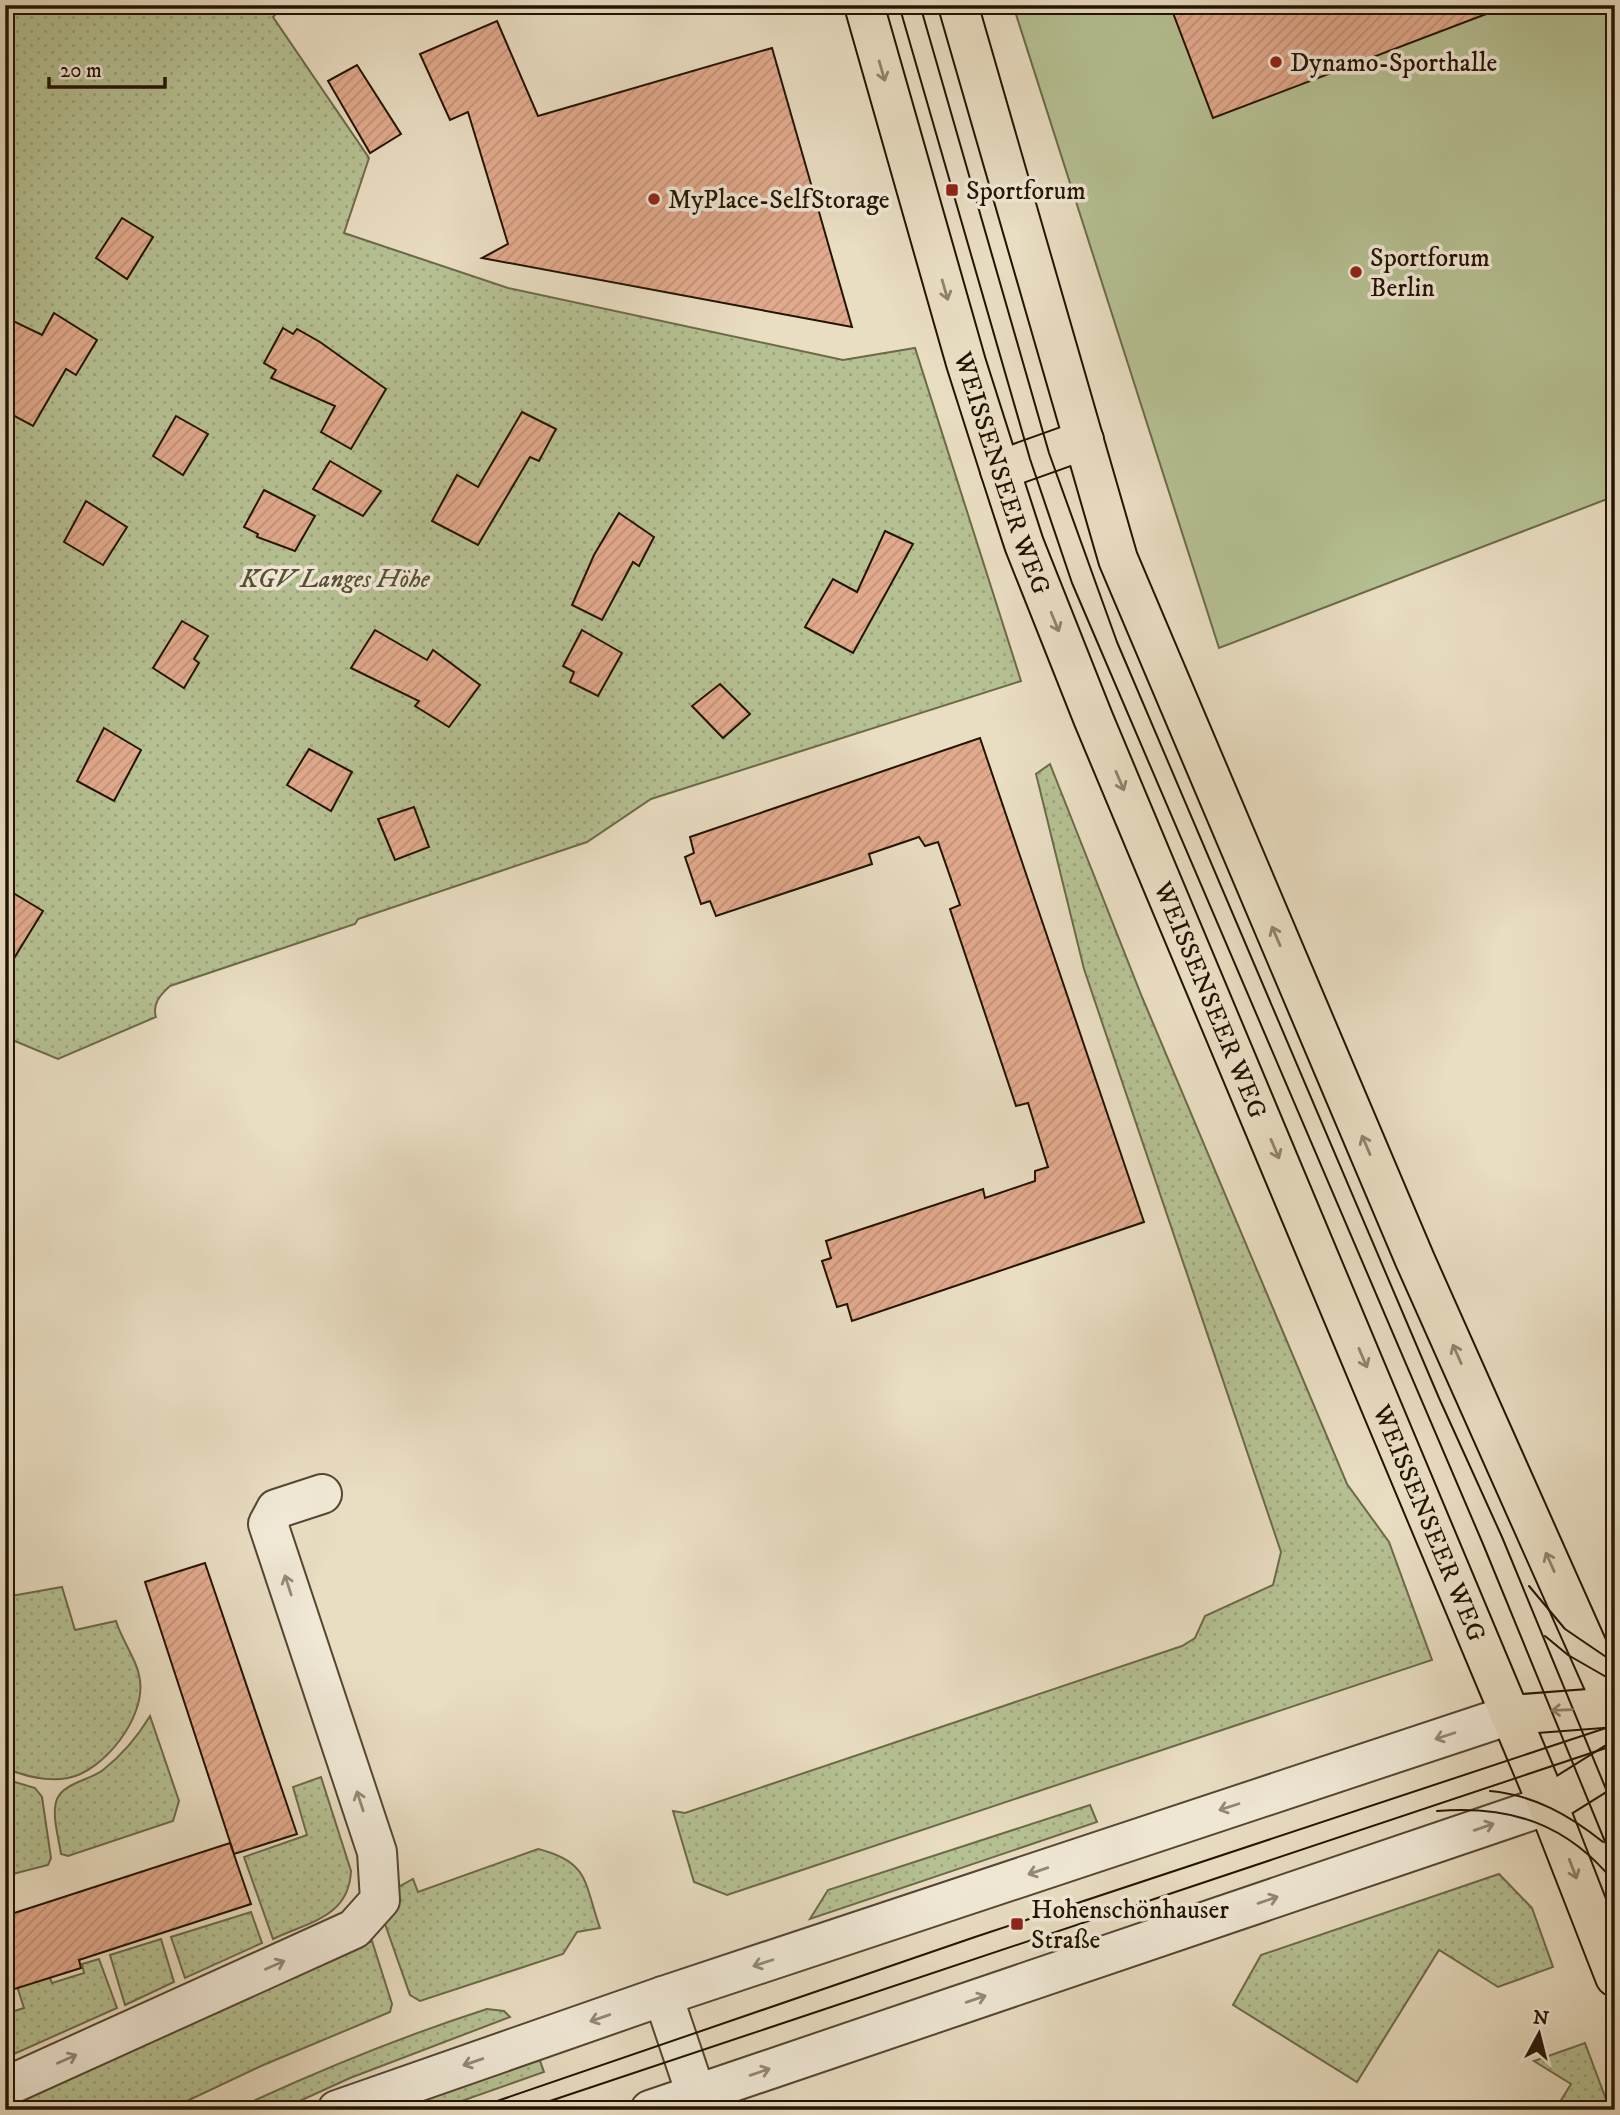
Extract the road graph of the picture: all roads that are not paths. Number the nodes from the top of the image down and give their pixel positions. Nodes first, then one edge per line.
1 (864, 5) edge
2 (958, 5) edge
3 (1084, 440) junction
4 (1000, 470) junction
5 (322, 1494) dead end
6 (1614, 1708) edge
7 (1510, 1715) junction
8 (1615, 1763) edge
9 (1548, 1805) junction
10 (1615, 1976) edge
11 (663, 1996) junction
12 (5, 2087) edge
13 (696, 2094) junction
14 (337, 2110) edge
15 (650, 2110) edge

1 -> 4 main road, WEISSENSEER WEG
2 - 3 main road
3 - 4 main road
6 -> 3 main road
4 -> 7 main road, WEISSENSEER WEG
12 -> 5 street
6 -> 7 main road
7 - 9 main road, WEISSENSEER WEG
7 -> 11 street
8 - 9 main road
9 -> 10 main road, WEISSENSEER WEG
13 -> 9 street
11 - 13 street
11 -> 14 street
13 - 15 street

